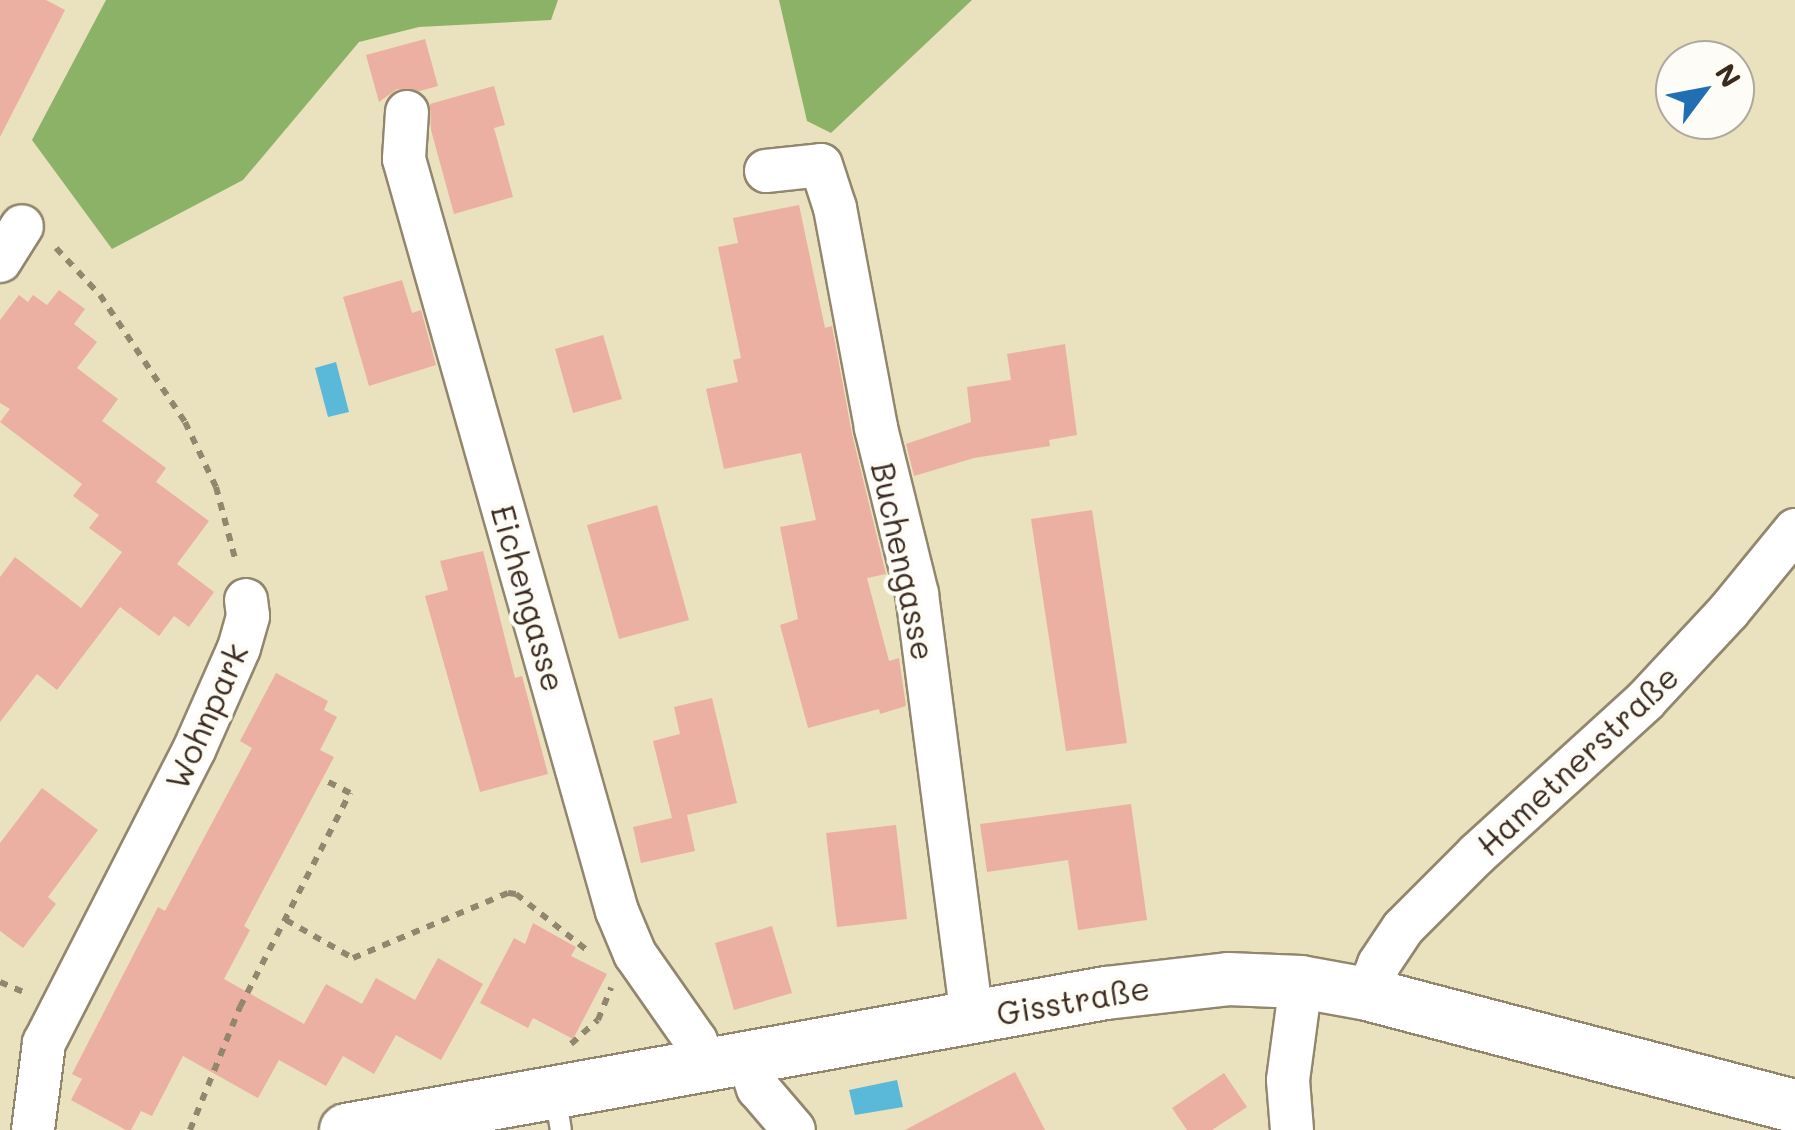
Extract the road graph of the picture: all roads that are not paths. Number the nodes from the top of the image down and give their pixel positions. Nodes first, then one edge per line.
1 (407, 112) dead end
2 (766, 172) dead end
3 (1795, 530) edge
4 (246, 600) road end
5 (1301, 982) junction
6 (1367, 994) junction
7 (972, 1018) junction
8 (726, 1061) junction
9 (562, 1103) edge
10 (1795, 1106) edge
11 (32, 1130) edge
12 (346, 1130) edge
13 (794, 1130) edge
14 (1292, 1130) edge

1 - 8 street, Eichengasse
2 - 7 street, Buchengasse
3 - 6 street, Hametnerstraße
4 - 11 street, Wohnpark
5 - 6 street, Gisstraße
5 - 7 street, Gisstraße
5 - 14 street
6 - 10 street, Gisstraße
7 - 8 street, Gisstraße
8 - 9 street, Gisstraße
8 - 13 street, Eichengasse
9 - 12 street, Gisstraße

